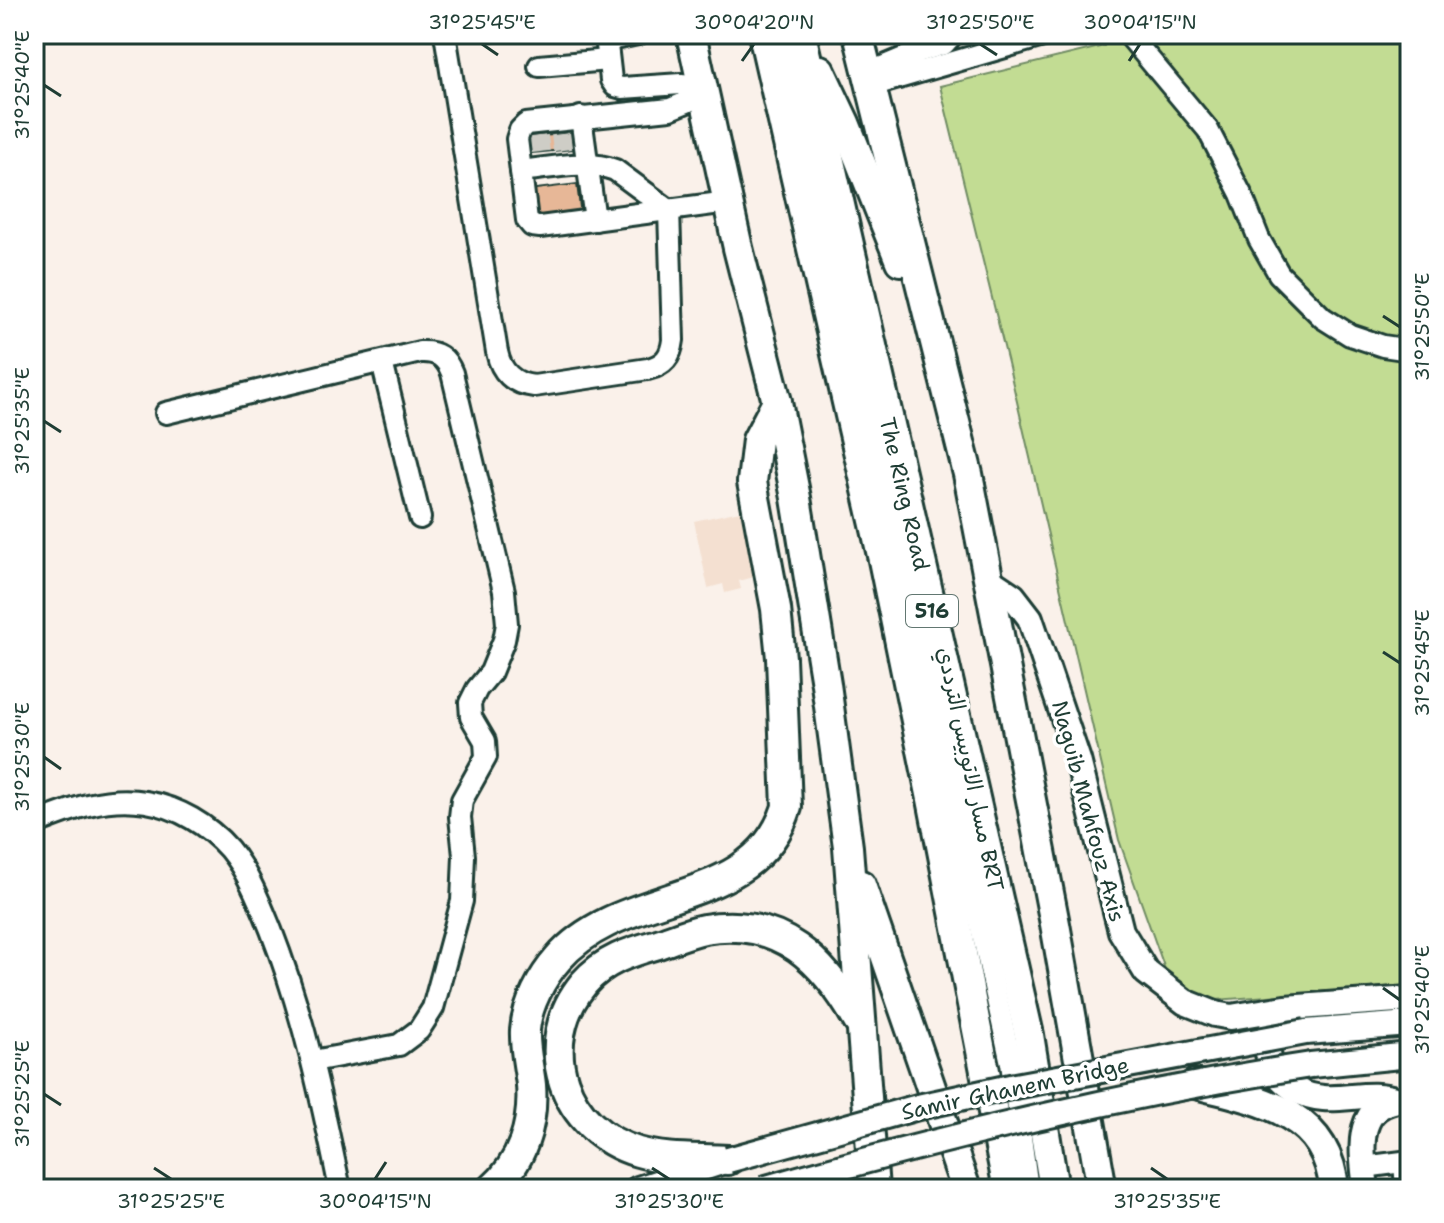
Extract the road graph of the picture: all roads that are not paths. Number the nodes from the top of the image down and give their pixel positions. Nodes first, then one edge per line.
1 (445, 34) edge
2 (638, 34) edge
3 (691, 34) edge
4 (763, 34) edge
5 (783, 34) edge
6 (802, 34) edge
7 (858, 34) edge
8 (953, 34) edge
9 (1050, 34) edge
10 (1128, 34) edge
11 (918, 52) edge
12 (608, 60) junction
13 (539, 66) dead end
14 (870, 80) junction
15 (702, 89) junction
16 (581, 117) junction
17 (551, 143) junction
18 (587, 164) junction
19 (521, 171) junction
20 (728, 202) junction
21 (669, 210) junction
22 (595, 220) junction
23 (930, 327) junction
24 (1410, 350) edge
25 (382, 362) junction
26 (777, 402) junction
27 (166, 413) dead end
28 (420, 518) dead end
29 (989, 580) junction
30 (34, 824) edge
31 (848, 847) junction
32 (1410, 999) edge
33 (1285, 1008) junction
34 (1410, 1024) edge
35 (863, 1030) junction
36 (1410, 1055) edge
37 (313, 1061) junction
38 (1195, 1084) junction
39 (1404, 1100) edge
40 (1098, 1157) junction
41 (728, 1160) junction
42 (1407, 1162) edge
43 (1365, 1178) edge
44 (340, 1189) edge
45 (492, 1189) edge
46 (638, 1189) edge
47 (763, 1189) edge
48 (874, 1189) edge
49 (966, 1189) edge
50 (1008, 1189) edge
51 (1028, 1189) edge
52 (1054, 1189) edge
53 (1102, 1189) edge
54 (1113, 1189) edge
55 (1334, 1189) edge
56 (1406, 1189) edge

1 - 21 street
2 - 12 street
3 - 15 highway
4 - 50 highway, The Ring Road / 516
5 - 51 street, مسار الاتوبيس الترددي BRT
6 - 23 highway, 516
6 - 52 highway, The Ring Road / 516
7 - 14 highway, 516
8 - 11 street
9 - 11 street
10 - 24 street
11 - 14 street
12 - 13 street
12 - 15 street
14 - 23 highway, 516
15 - 16 street
15 - 20 highway
16 - 17 street
16 - 18 street
17 - 18 street
17 - 19 street
17 - 19 street
18 - 21 street
18 - 22 street
19 - 22 street
20 - 21 street
20 - 26 highway
21 - 22 street
23 - 29 highway, 516
25 - 27 street
25 - 28 street
25 - 37 street
26 - 31 highway
26 - 45 highway
29 - 33 main road, Naguib Mahfouz Axis
29 - 40 highway, 516
30 - 37 street
31 - 35 highway
31 - 49 highway
32 - 33 main road, Naguib Mahfouz Axis
33 - 39 main road
34 - 41 main road, Samir Ghanem Bridge, bridge
35 - 41 highway
35 - 48 highway
36 - 38 main road, Samir Ghanem Bridge, bridge
37 - 44 street
38 - 47 main road, Samir Ghanem Bridge, bridge
38 - 55 highway
39 - 43 main road
40 - 53 highway, 516
40 - 54 highway
41 - 46 main road, Samir Ghanem Bridge
42 - 43 street
42 - 56 street

